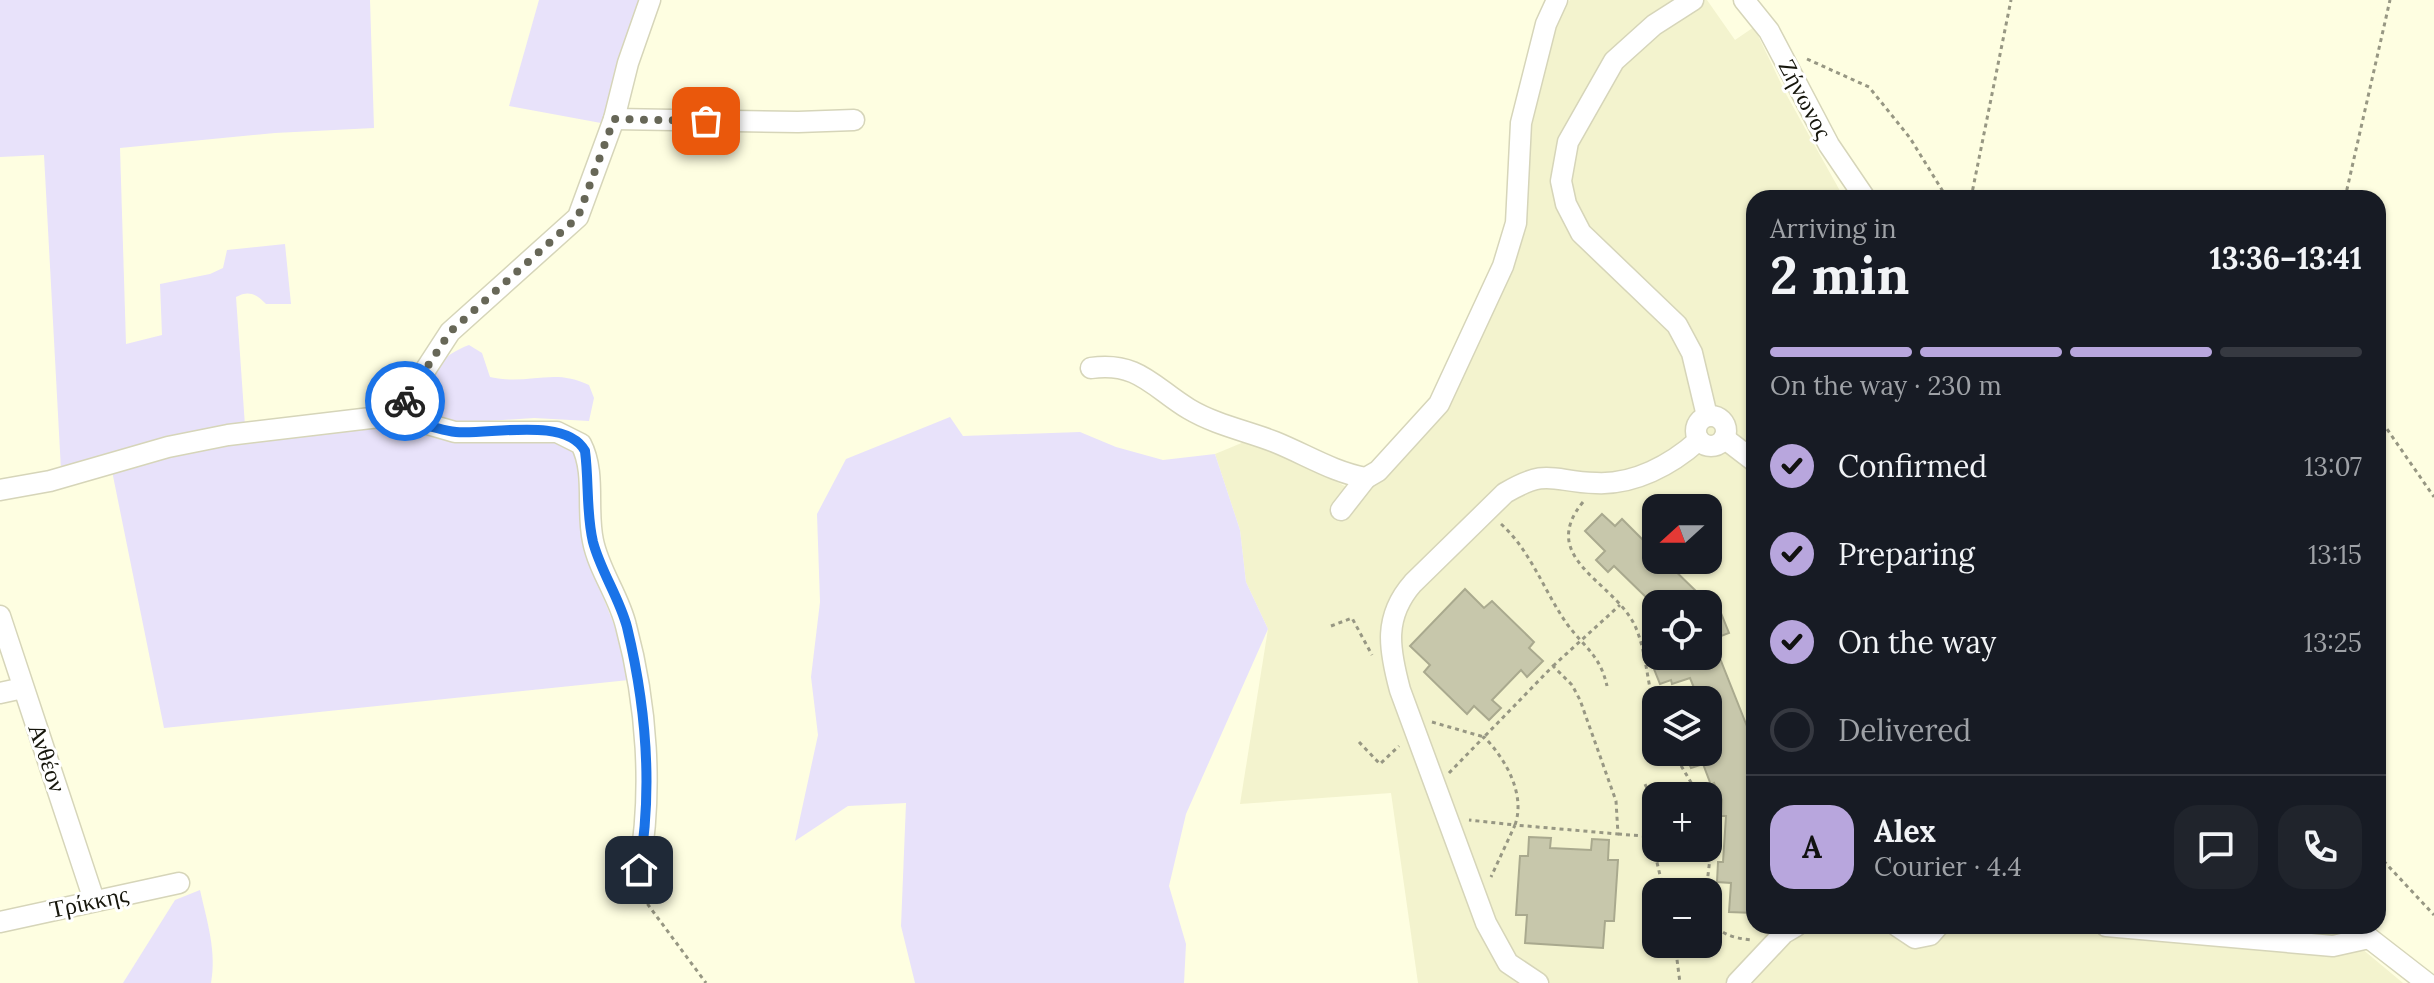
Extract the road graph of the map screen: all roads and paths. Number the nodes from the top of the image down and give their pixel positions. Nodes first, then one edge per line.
1 (650, 0) edge
2 (1557, 0) edge
3 (1693, 0) edge
4 (1744, 0) edge
5 (2011, 0) edge
6 (2390, 0) edge
7 (1784, 60) junction
8 (614, 119) junction
9 (854, 120) dead end
10 (1860, 190) edge
11 (1942, 190) edge
12 (1973, 190) edge
13 (2347, 190) edge
14 (1091, 368) dead end
15 (396, 415) junction
16 (1707, 416) junction
17 (2386, 428) edge
18 (1724, 438) junction
19 (1699, 440) junction
20 (1746, 455) edge
21 (1366, 478) junction
22 (1608, 482) junction
23 (0, 490) edge
24 (2434, 497) edge
25 (1341, 510) dead end
26 (1486, 511) junction
27 (1620, 605) junction
28 (0, 616) edge
29 (1331, 626) dead end
30 (1581, 640) junction
31 (1377, 664) dead end
32 (1553, 666) junction
33 (1607, 686) dead end
34 (1650, 686) edge
35 (23, 688) junction
36 (0, 693) edge
37 (1409, 715) junction
38 (1484, 737) junction
39 (1405, 740) dead end
40 (1359, 742) dead end
41 (1434, 786) junction
42 (1445, 818) junction
43 (1515, 825) junction
44 (1618, 834) junction
45 (1642, 837) edge
46 (2386, 864) edge
47 (639, 870) joint
48 (179, 883) dead end
49 (94, 900) junction
50 (1478, 904) junction
51 (2434, 915) edge
52 (0, 922) edge
53 (1722, 933) edge
54 (1787, 934) edge
55 (1909, 934) edge
56 (1931, 934) edge
57 (2197, 934) edge
58 (2360, 934) edge
59 (2366, 934) edge
60 (1776, 943) junction
61 (1677, 958) edge
62 (706, 983) edge
63 (1538, 983) edge
64 (1680, 983) edge
65 (1737, 983) edge
66 (2427, 983) edge

1 - 8 street
2 - 21 street
3 - 16 street
4 - 7 street, Ζήνωνος
5 - 12 path
6 - 13 path
7 - 10 street, Ζήνωνος
7 - 11 path
8 - 9 street
8 - 15 street
14 - 21 street
15 - 23 street
15 - 47 street
16 - 18 street
16 - 19 street
17 - 24 path
18 - 19 street
18 - 20 street
19 - 22 street
21 - 25 street
22 - 26 street
22 - 27 path
26 - 30 path
26 - 37 street
27 - 30 path
27 - 34 path
28 - 35 street, Ανθέον
29 - 31 path
30 - 32 path
30 - 33 path
32 - 38 path
32 - 44 path
35 - 36 street
35 - 49 street, Ανθέον
37 - 38 path
37 - 41 street
38 - 41 path
38 - 43 path
39 - 40 path
41 - 42 street
42 - 43 path
42 - 50 street
43 - 44 path
43 - 50 path
44 - 45 path
46 - 51 path
47 - 62 path
48 - 49 street, Τρίκκης
49 - 52 street, Τρίκκης
50 - 63 street
53 - 60 path
54 - 60 street
55 - 56 street
57 - 58 street
59 - 66 street
60 - 65 street
61 - 64 path

